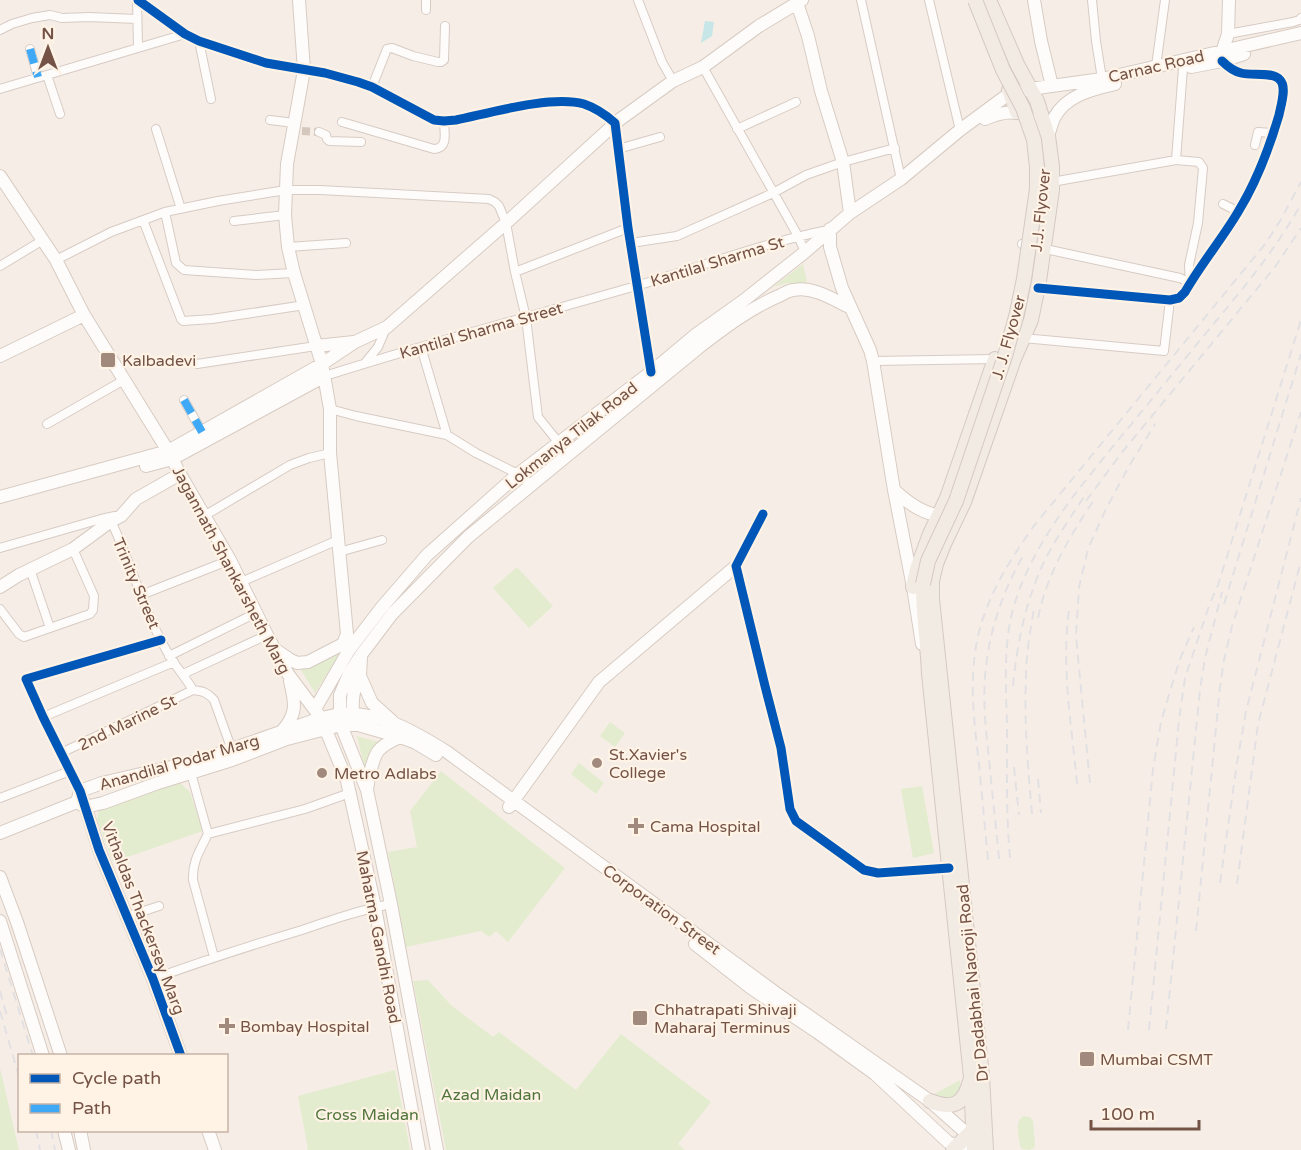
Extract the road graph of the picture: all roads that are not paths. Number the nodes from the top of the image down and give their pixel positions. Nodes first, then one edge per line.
1 (137, 0) edge
2 (299, 0) edge
3 (638, 0) edge
4 (861, 0) edge
5 (929, 0) edge
6 (973, 0) edge
7 (981, 0) edge
8 (989, 0) edge
9 (1034, 0) edge
10 (1092, 0) edge
11 (1165, 0) edge
12 (1229, 0) edge
13 (798, 1) edge
14 (1301, 18) edge
15 (137, 19) junction
16 (445, 26) dead end
17 (0, 30) edge
18 (1301, 33) edge
19 (185, 34) junction
20 (1228, 34) junction
21 (1301, 40) edge
22 (199, 41) junction
23 (138, 47) junction
24 (30, 49) dead end
25 (1222, 56) junction
26 (1156, 66) junction
27 (703, 67) junction
28 (1182, 68) junction
29 (304, 70) junction
30 (47, 75) junction
31 (38, 78) junction
32 (1102, 79) junction
33 (673, 81) junction
34 (1052, 86) junction
35 (372, 87) junction
36 (1030, 88) junction
37 (0, 89) edge
38 (1010, 93) junction
39 (211, 99) dead end
40 (796, 102) dead end
41 (1017, 112) junction
42 (60, 114) dead end
43 (270, 120) dead end
44 (444, 121) junction
45 (342, 122) dead end
46 (615, 123) junction
47 (296, 128) junction
48 (156, 129) dead end
49 (737, 129) junction
50 (960, 130) junction
51 (319, 132) tunnel mouth
52 (1274, 134) junction
53 (1048, 136) junction
54 (660, 137) dead end
55 (361, 142) dead end
56 (1255, 145) dead end
57 (895, 148) junction
58 (618, 149) junction
59 (1176, 160) junction
60 (843, 162) junction
61 (0, 176) edge
62 (901, 179) junction
63 (1052, 182) junction
64 (286, 190) junction
65 (773, 193) junction
66 (1223, 204) dead end
67 (181, 209) junction
68 (165, 212) junction
69 (1238, 212) junction
70 (850, 213) junction
71 (285, 215) junction
72 (143, 220) junction
73 (234, 220) dead end
74 (506, 223) junction
75 (628, 228) junction
76 (830, 229) junction
77 (798, 236) junction
78 (43, 240) junction
79 (346, 243) dead end
80 (631, 243) junction
81 (1022, 244) dead end
82 (288, 247) junction
83 (1044, 248) junction
84 (805, 252) junction
85 (56, 260) junction
86 (0, 266) edge
87 (515, 272) junction
88 (294, 273) junction
89 (1190, 283) junction
90 (637, 285) junction
91 (1038, 288) junction
92 (1170, 300) junction
93 (305, 305) junction
94 (851, 308) junction
95 (84, 315) junction
96 (526, 318) junction
97 (387, 327) junction
98 (1020, 341) junction
99 (356, 342) junction
100 (316, 346) junction
101 (421, 347) junction
102 (0, 356) edge
103 (995, 359) joint
104 (873, 361) junction
105 (197, 364) dead end
106 (364, 364) junction
107 (323, 370) junction
108 (651, 372) junction
109 (124, 380) junction
110 (184, 400) dead end
111 (330, 409) junction
112 (47, 424) dead end
113 (202, 432) junction
114 (447, 435) junction
115 (559, 443) junction
116 (330, 453) junction
117 (170, 455) junction
118 (180, 474) junction
119 (518, 474) junction
120 (532, 484) junction
121 (894, 490) junction
122 (0, 497) edge
123 (964, 502) junction
124 (0, 505) edge
125 (763, 514) dead end
126 (204, 516) junction
127 (940, 516) junction
128 (116, 518) junction
129 (382, 540) dead end
130 (339, 546) junction
131 (0, 548) edge
132 (73, 549) junction
133 (230, 560) junction
134 (736, 566) junction
135 (30, 570) junction
136 (241, 582) junction
137 (918, 585) junction
138 (0, 587) edge
139 (141, 595) junction
140 (0, 609) edge
141 (256, 613) junction
142 (345, 614) junction
143 (50, 628) junction
144 (267, 635) junction
145 (161, 640) junction
146 (357, 640) junction
147 (273, 648) junction
148 (361, 655) junction
149 (171, 659) junction
150 (183, 674) junction
151 (288, 674) junction
152 (934, 674) junction
153 (360, 676) junction
154 (193, 690) junction
155 (353, 714) junction
156 (43, 717) junction
157 (320, 718) junction
158 (340, 719) junction
159 (395, 723) junction
160 (282, 732) junction
161 (400, 737) junction
162 (61, 753) junction
163 (233, 754) junction
164 (70, 771) junction
165 (191, 773) junction
166 (367, 790) junction
167 (350, 793) junction
168 (0, 798) edge
169 (81, 800) junction
170 (511, 804) junction
171 (0, 833) edge
172 (208, 834) junction
173 (949, 868) junction
174 (0, 877) edge
175 (391, 904) junction
176 (159, 906) dead end
177 (375, 907) junction
178 (126, 916) junction
179 (0, 921) edge
180 (213, 957) junction
181 (153, 979) junction
182 (754, 984) junction
183 (42, 1054) edge
184 (60, 1054) edge
185 (180, 1054) edge
186 (970, 1077) junction
187 (930, 1101) junction
188 (64, 1132) edge
189 (80, 1132) edge
190 (208, 1132) edge
191 (971, 1144) edge
192 (69, 1150) edge
193 (84, 1150) edge
194 (215, 1150) edge
195 (419, 1150) edge
196 (437, 1150) edge

1 - 15 street
1 - 19 street
2 - 29 main road
3 - 33 street
4 - 57 street
5 - 50 street
6 - 38 main road
6 - 137 main road, J. J. Flyover, bridge
7 - 98 main road, J.J. Flyover
8 - 36 main road
9 - 34 main road
10 - 32 street
11 - 26 street
12 - 20 main road
13 - 27 main road
13 - 60 main road
14 - 20 street
15 - 17 street
15 - 23 street
16 - 35 street
18 - 25 main road, Carnac Road
19 - 22 street
19 - 23 street
20 - 25 main road
21 - 25 main road, Carnac Road
22 - 29 street
22 - 39 street
23 - 30 street
24 - 31 street
25 - 26 main road, Carnac Road
25 - 28 main road, Carnac Road
25 - 52 street
26 - 32 main road, Carnac Road
27 - 33 main road
27 - 49 street
28 - 53 main road, Carnac Road
28 - 59 street
29 - 35 street
29 - 47 main road
30 - 31 street
30 - 42 street
31 - 37 street
32 - 34 main road, Carnac Road
33 - 46 main road
34 - 36 main road, Carnac Road
35 - 44 street
36 - 38 main road, Carnac Road
36 - 53 main road
38 - 41 main road
38 - 50 main road, Lokmanya Tilak Road
40 - 49 street
41 - 50 main road
41 - 53 main road
43 - 47 street
44 - 45 street
44 - 46 street
46 - 58 street
46 - 74 main road
47 - 64 main road
48 - 67 street
49 - 65 street
50 - 62 main road, Lokmanya Tilak Road
51 - 55 street
52 - 56 street
52 - 69 street
53 - 63 main road
54 - 58 street
57 - 60 street
57 - 62 street
58 - 75 street
59 - 63 street
59 - 89 street
60 - 65 street
60 - 70 main road
61 - 78 main road, Jagannath Shankarsheth Marg
62 - 70 main road, Lokmanya Tilak Road
63 - 83 main road
64 - 67 street
64 - 71 main road
64 - 74 street
65 - 77 street
65 - 80 street
66 - 69 street
67 - 68 street
68 - 72 street
68 - 88 street
69 - 89 street
70 - 76 main road, Lokmanya Tilak Road
71 - 73 street
71 - 82 main road
72 - 85 street
72 - 93 street
74 - 87 street
74 - 97 main road
75 - 80 street
75 - 87 street
76 - 77 street, Kantilal Sharma St
76 - 84 main road, Lokmanya Tilak Road
76 - 94 main road
77 - 84 street
77 - 90 street, Kantilal Sharma St
78 - 85 main road, Jagannath Shankarsheth Marg
78 - 86 street
79 - 82 street
80 - 90 street
81 - 83 street
82 - 88 main road
83 - 89 street
83 - 91 main road
84 - 108 main road, Lokmanya Tilak Road
85 - 95 main road, Jagannath Shankarsheth Marg
87 - 96 street
88 - 93 main road
89 - 92 street
90 - 96 street, Kantilal Sharma Street
90 - 108 street
91 - 92 street
91 - 98 main road
92 - 98 street
93 - 100 main road
94 - 104 main road
94 - 120 main road, Lokmanya Tilak Road
95 - 102 main road
95 - 109 main road, Jagannath Shankarsheth Marg
96 - 101 street, Kantilal Sharma Street
96 - 115 street
97 - 99 main road
97 - 106 street
98 - 123 main road
99 - 100 main road
99 - 107 main road
100 - 105 street
100 - 107 main road
101 - 106 street, Kantilal Sharma Street
101 - 114 street
103 - 104 street
103 - 127 main road
104 - 121 main road
106 - 107 street, Kantilal Sharma Street
107 - 111 main road
107 - 113 main road
107 - 117 main road
108 - 115 main road, Lokmanya Tilak Road
109 - 112 street
109 - 117 main road, Jagannath Shankarsheth Marg
110 - 113 street
111 - 114 street
111 - 116 main road
113 - 117 main road
114 - 119 street
115 - 119 main road, Lokmanya Tilak Road
116 - 126 street
116 - 130 main road
117 - 118 main road, Jagannath Shankarsheth Marg
117 - 122 main road
117 - 124 main road
118 - 126 main road, Jagannath Shankarsheth Marg
118 - 128 main road
119 - 120 street
119 - 146 main road, Lokmanya Tilak Road
120 - 148 main road, Lokmanya Tilak Road
121 - 127 main road
121 - 137 main road
123 - 127 main road
123 - 152 main road
125 - 134 street
126 - 133 main road, Jagannath Shankarsheth Marg
127 - 137 main road
128 - 131 street
128 - 132 main road
128 - 139 street, Trinity Street
129 - 130 street
130 - 136 street
130 - 142 main road
132 - 135 main road
132 - 143 street
133 - 136 main road, Jagannath Shankarsheth Marg
133 - 139 street
134 - 170 main road
134 - 173 street
135 - 138 main road
135 - 143 street
136 - 141 main road, Jagannath Shankarsheth Marg
137 - 152 main road, J. J. Flyover
139 - 145 street, Trinity Street
140 - 143 street
141 - 144 main road, Jagannath Shankarsheth Marg
141 - 149 street
142 - 146 main road
142 - 147 main road
144 - 147 main road, Jagannath Shankarsheth Marg
144 - 150 street
145 - 149 street, Trinity Street
145 - 156 street
146 - 148 main road
146 - 157 main road, Lokmanya Tilak Road
147 - 151 main road, Jagannath Shankarsheth Marg
148 - 153 main road
148 - 158 main road, Lokmanya Tilak Road
149 - 150 street, Trinity Street
149 - 156 street
150 - 154 street, Trinity Street
151 - 157 main road, Jagannath Shankarsheth Marg
151 - 160 main road
152 - 173 main road, Dr Dadabhai Naoroji Road
152 - 191 main road, Dr Dadabhai Naoroji Road
153 - 155 main road
153 - 159 main road
154 - 162 street, 2nd Marine St
154 - 163 street
155 - 158 main road, Corporation Street
155 - 159 main road, Corporation Street
156 - 162 street
157 - 158 main road, Corporation Street
157 - 160 main road, Anandilal Podar Marg
157 - 163 main road, Anandilal Podar Marg
157 - 167 main road, Mahatma Gandhi Road
158 - 161 main road, Corporation Street
158 - 166 main road
159 - 170 main road, Corporation Street
160 - 163 main road, Anandilal Podar Marg
161 - 166 main road
161 - 170 main road, Corporation Street
162 - 164 street
163 - 165 main road, Anandilal Podar Marg
163 - 169 main road, Anandilal Podar Marg
164 - 168 street
164 - 169 street
165 - 169 main road, Anandilal Podar Marg
165 - 172 street
166 - 175 main road
167 - 172 street
167 - 177 main road, Mahatma Gandhi Road
169 - 171 main road, Anandilal Podar Marg
169 - 178 main road, Vithaldas Thackersey Marg
170 - 182 main road, Corporation Street
172 - 180 street
173 - 186 main road, Dr Dadabhai Naoroji Road
174 - 184 main road
175 - 177 street
175 - 196 main road
176 - 178 street
177 - 180 street
177 - 195 main road, Mahatma Gandhi Road
178 - 181 main road, Vithaldas Thackersey Marg
179 - 183 main road
180 - 181 street
181 - 185 main road, Vithaldas Thackersey Marg
182 - 187 main road, Corporation Street
182 - 191 main road, Corporation Street
186 - 187 main road
186 - 191 main road, Dr Dadabhai Naoroji Road
187 - 191 main road, Corporation Street
188 - 192 main road
189 - 193 main road
190 - 194 main road

